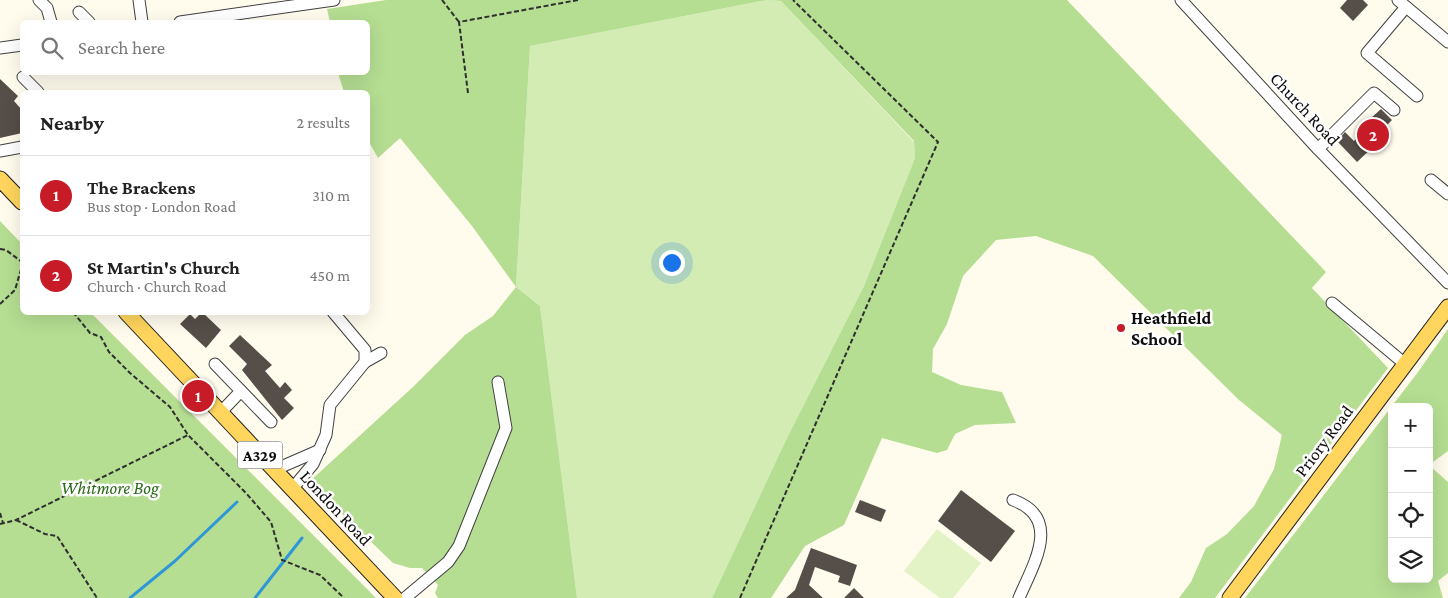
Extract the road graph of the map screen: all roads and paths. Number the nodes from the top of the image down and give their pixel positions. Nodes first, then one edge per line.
1 (39, 0) edge
2 (139, 0) edge
3 (330, 0) edge
4 (442, 0) edge
5 (578, 0) edge
6 (793, 0) edge
7 (1181, 0) edge
8 (1402, 4) edge
9 (79, 12) dead end
10 (50, 20) edge
11 (87, 20) edge
12 (142, 20) edge
13 (194, 20) edge
14 (459, 22) junction
15 (1448, 42) edge
16 (20, 45) edge
17 (0, 48) edge
18 (23, 77) dead end
19 (36, 90) edge
20 (468, 93) dead end
21 (1417, 96) dead end
22 (1394, 110) dead end
23 (20, 147) edge
24 (1318, 149) junction
25 (0, 151) edge
26 (0, 179) edge
27 (1431, 180) dead end
28 (1448, 194) edge
29 (20, 200) edge
30 (0, 249) edge
31 (20, 260) edge
32 (20, 273) edge
33 (1448, 283) edge
34 (1332, 303) dead end
35 (0, 304) edge
36 (1448, 307) edge
37 (75, 315) edge
38 (129, 315) edge
39 (336, 315) edge
40 (381, 352) dead end
41 (365, 362) junction
42 (215, 364) dead end
43 (1405, 364) junction
44 (498, 382) dead end
45 (241, 391) junction
46 (220, 413) junction
47 (271, 422) dead end
48 (188, 435) junction
49 (320, 450) junction
50 (274, 470) junction
51 (292, 489) junction
52 (1013, 500) dead end
53 (0, 513) edge
54 (16, 520) junction
55 (3, 523) junction
56 (0, 524) edge
57 (97, 598) edge
58 (344, 598) edge
59 (395, 598) edge
60 (406, 598) edge
61 (740, 598) edge
62 (1019, 598) edge
63 (1230, 598) edge

1 - 10 street
2 - 12 street
3 - 13 street
4 - 14 path
5 - 14 path
6 - 61 path
7 - 24 street, Church Road
8 - 15 street
8 - 21 street
9 - 11 street
14 - 20 path
16 - 17 street
18 - 19 street
22 - 24 street
23 - 25 street
24 - 33 street, Church Road
26 - 29 main road
27 - 28 street
30 - 31 path
32 - 35 path
34 - 43 street
36 - 43 main road, Priory Road
37 - 48 path
38 - 46 main road, London Road / A329
39 - 41 street
40 - 41 street
41 - 49 street
42 - 45 street
43 - 63 main road, Priory Road
44 - 60 street
45 - 46 street
45 - 47 street
46 - 50 main road, London Road / A329
48 - 54 path
48 - 58 path
49 - 50 street
49 - 51 street
50 - 51 main road, London Road / A329
51 - 59 main road, London Road / A329
52 - 62 street
53 - 55 path
54 - 55 path
54 - 57 path
55 - 56 path

